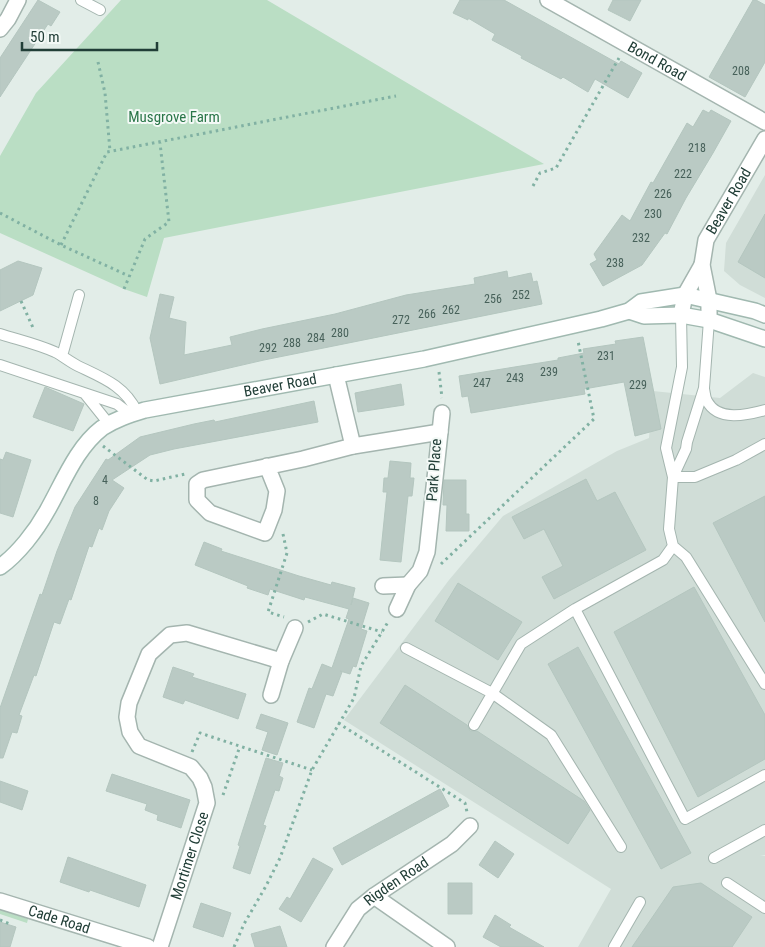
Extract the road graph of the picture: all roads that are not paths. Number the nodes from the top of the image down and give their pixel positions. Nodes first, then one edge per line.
1 (18, 0) edge
2 (81, 0) edge
3 (548, 0) edge
4 (100, 10) dead end
5 (0, 29) edge
6 (765, 122) edge
7 (765, 139) edge
8 (702, 265) junction
9 (79, 295) dead end
10 (685, 295) junction
11 (709, 300) junction
12 (629, 311) junction
13 (681, 315) junction
14 (765, 315) edge
15 (709, 320) junction
16 (0, 334) edge
17 (765, 339) edge
18 (62, 356) junction
19 (0, 365) edge
20 (336, 375) junction
21 (704, 388) junction
22 (85, 394) junction
23 (765, 410) edge
24 (134, 413) junction
25 (442, 414) road end
26 (109, 424) junction
27 (440, 432) junction
28 (765, 444) edge
29 (353, 446) junction
30 (268, 466) junction
31 (673, 477) junction
32 (673, 546) junction
33 (0, 568) edge
34 (383, 586) dead end
35 (408, 586) junction
36 (397, 609) road end
37 (575, 609) junction
38 (297, 624) road end
39 (406, 648) dead end
40 (281, 662) junction
41 (765, 684) edge
42 (492, 694) junction
43 (271, 695) dead end
44 (474, 725) dead end
45 (765, 775) edge
46 (470, 826) road end
47 (765, 830) edge
48 (621, 847) dead end
49 (714, 858) dead end
50 (727, 883) dead end
51 (374, 896) junction
52 (0, 901) edge
53 (640, 902) dead end
54 (765, 908) edge
55 (148, 947) edge
56 (160, 947) edge
57 (334, 947) edge
58 (447, 947) edge
59 (614, 947) edge

1 - 5 street
2 - 4 lane
3 - 6 street, Bond Road
7 - 8 street, Beaver Road
8 - 10 street, Beaver Road
8 - 11 street, Beaver Road
9 - 18 lane
10 - 11 street, Beaver Road
10 - 12 street, Beaver Road
10 - 13 street
11 - 14 street
11 - 15 street
12 - 13 street, Beaver Road
12 - 20 street, Beaver Road
13 - 15 street, Beaver Road
13 - 31 lane
15 - 17 street, Beaver Road
15 - 21 lane
16 - 18 lane
18 - 24 lane
19 - 22 lane
20 - 24 street, Beaver Road
20 - 29 street
21 - 23 lane
21 - 31 lane
22 - 24 lane
22 - 26 lane
24 - 26 street, Beaver Road
25 - 27 street
26 - 33 street, Beaver Road
27 - 29 street, Park Place
27 - 35 street, Park Place
28 - 31 lane
29 - 30 street, Park Place
30 - 30 street, Park Place
31 - 32 lane
32 - 37 lane
32 - 41 lane
34 - 35 street
35 - 36 street, Park Place
37 - 42 lane
37 - 45 lane
38 - 40 street
39 - 42 lane
40 - 43 street
40 - 56 street, Mortimer Close
42 - 44 lane
42 - 48 lane
46 - 51 street, Rigden Road
47 - 49 lane
50 - 54 lane
51 - 57 street, Rigden Road
51 - 58 street
52 - 55 street, Cade Road
53 - 59 lane

